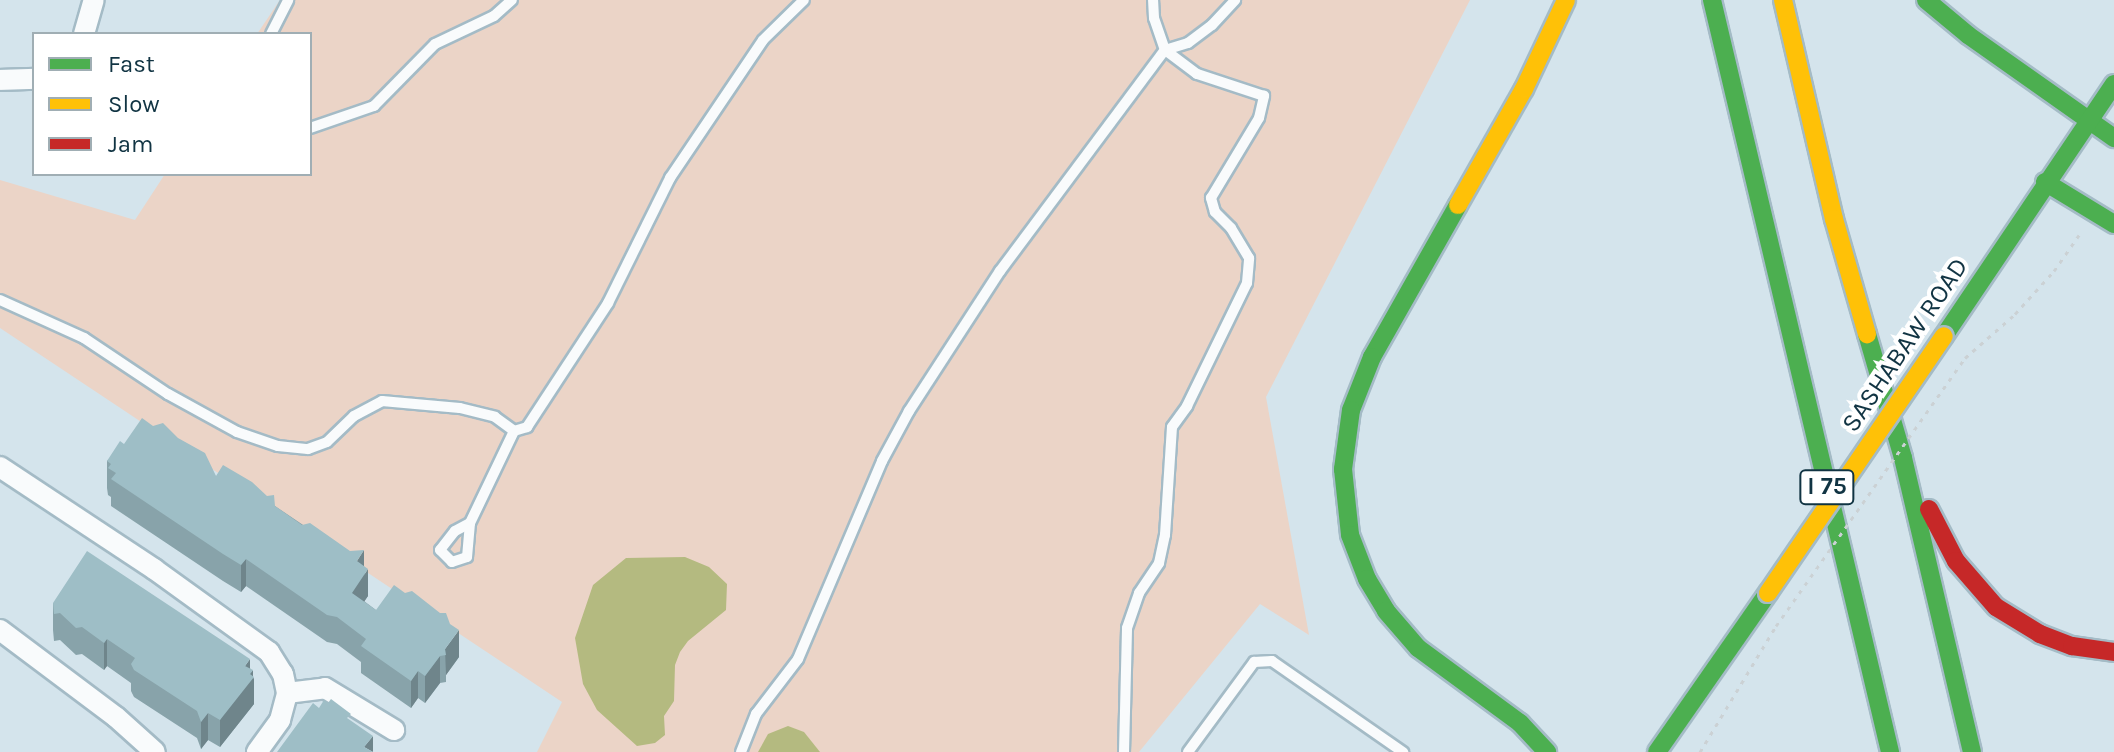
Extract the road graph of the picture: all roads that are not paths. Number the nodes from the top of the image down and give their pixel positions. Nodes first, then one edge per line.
1 (94, 0) edge
2 (288, 0) edge
3 (512, 0) edge
4 (804, 0) edge
5 (1153, 0) edge
6 (1235, 0) edge
7 (1566, 0) edge
8 (1712, 0) edge
9 (1783, 0) edge
10 (1926, 0) edge
11 (85, 32) edge
12 (272, 32) edge
13 (1165, 50) junction
14 (32, 79) edge
15 (0, 80) edge
16 (2114, 84) edge
17 (2088, 120) junction
18 (312, 127) edge
19 (2114, 138) edge
20 (2045, 182) junction
21 (2114, 224) edge
22 (0, 300) edge
23 (514, 431) junction
24 (1903, 458) junction
25 (0, 467) edge
26 (470, 523) dead end
27 (0, 630) edge
28 (2114, 652) edge
29 (287, 693) junction
30 (394, 730) dead end
31 (1889, 749) edge
32 (155, 752) edge
33 (257, 752) edge
34 (741, 752) edge
35 (1124, 752) edge
36 (1188, 752) edge
37 (1403, 752) edge
38 (1547, 752) edge
39 (1657, 752) edge
40 (1972, 752) edge

1 - 11 street
2 - 12 lane
3 - 18 lane
4 - 23 lane
5 - 13 lane
6 - 13 lane
7 - 38 main road
8 - 31 main road, I 75
9 - 24 main road
10 - 17 main road
13 - 34 lane
13 - 35 lane
14 - 15 street
16 - 17 main road, SASHABAW ROAD
17 - 19 main road
17 - 20 main road, SASHABAW ROAD
20 - 21 main road
20 - 39 main road, SASHABAW ROAD, bridge
22 - 23 lane
23 - 26 lane
24 - 28 main road
24 - 40 main road
25 - 29 street
27 - 32 street
29 - 30 street
29 - 33 street
36 - 37 lane

